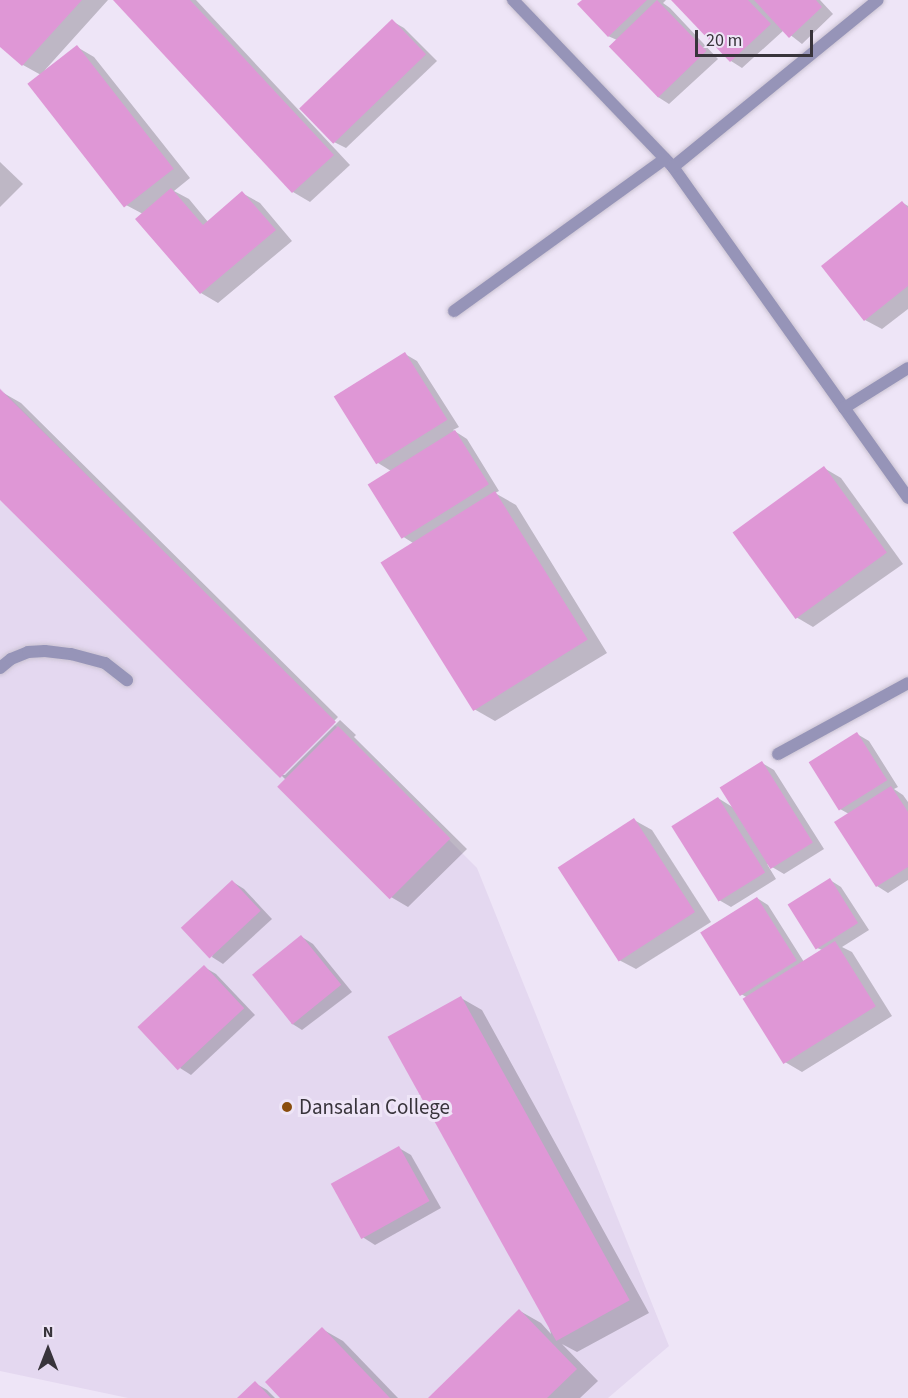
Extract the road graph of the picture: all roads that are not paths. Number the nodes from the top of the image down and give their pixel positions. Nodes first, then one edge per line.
1 (513, 0) edge
2 (878, 0) edge
3 (669, 163) junction
4 (454, 311) dead end
5 (908, 368) edge
6 (844, 408) junction
7 (908, 498) edge
8 (0, 668) edge
9 (127, 680) dead end
10 (908, 683) edge
11 (778, 754) dead end

1 - 3 street
2 - 3 street
3 - 4 street
3 - 6 street
5 - 6 street
6 - 7 street
8 - 9 street
10 - 11 street

